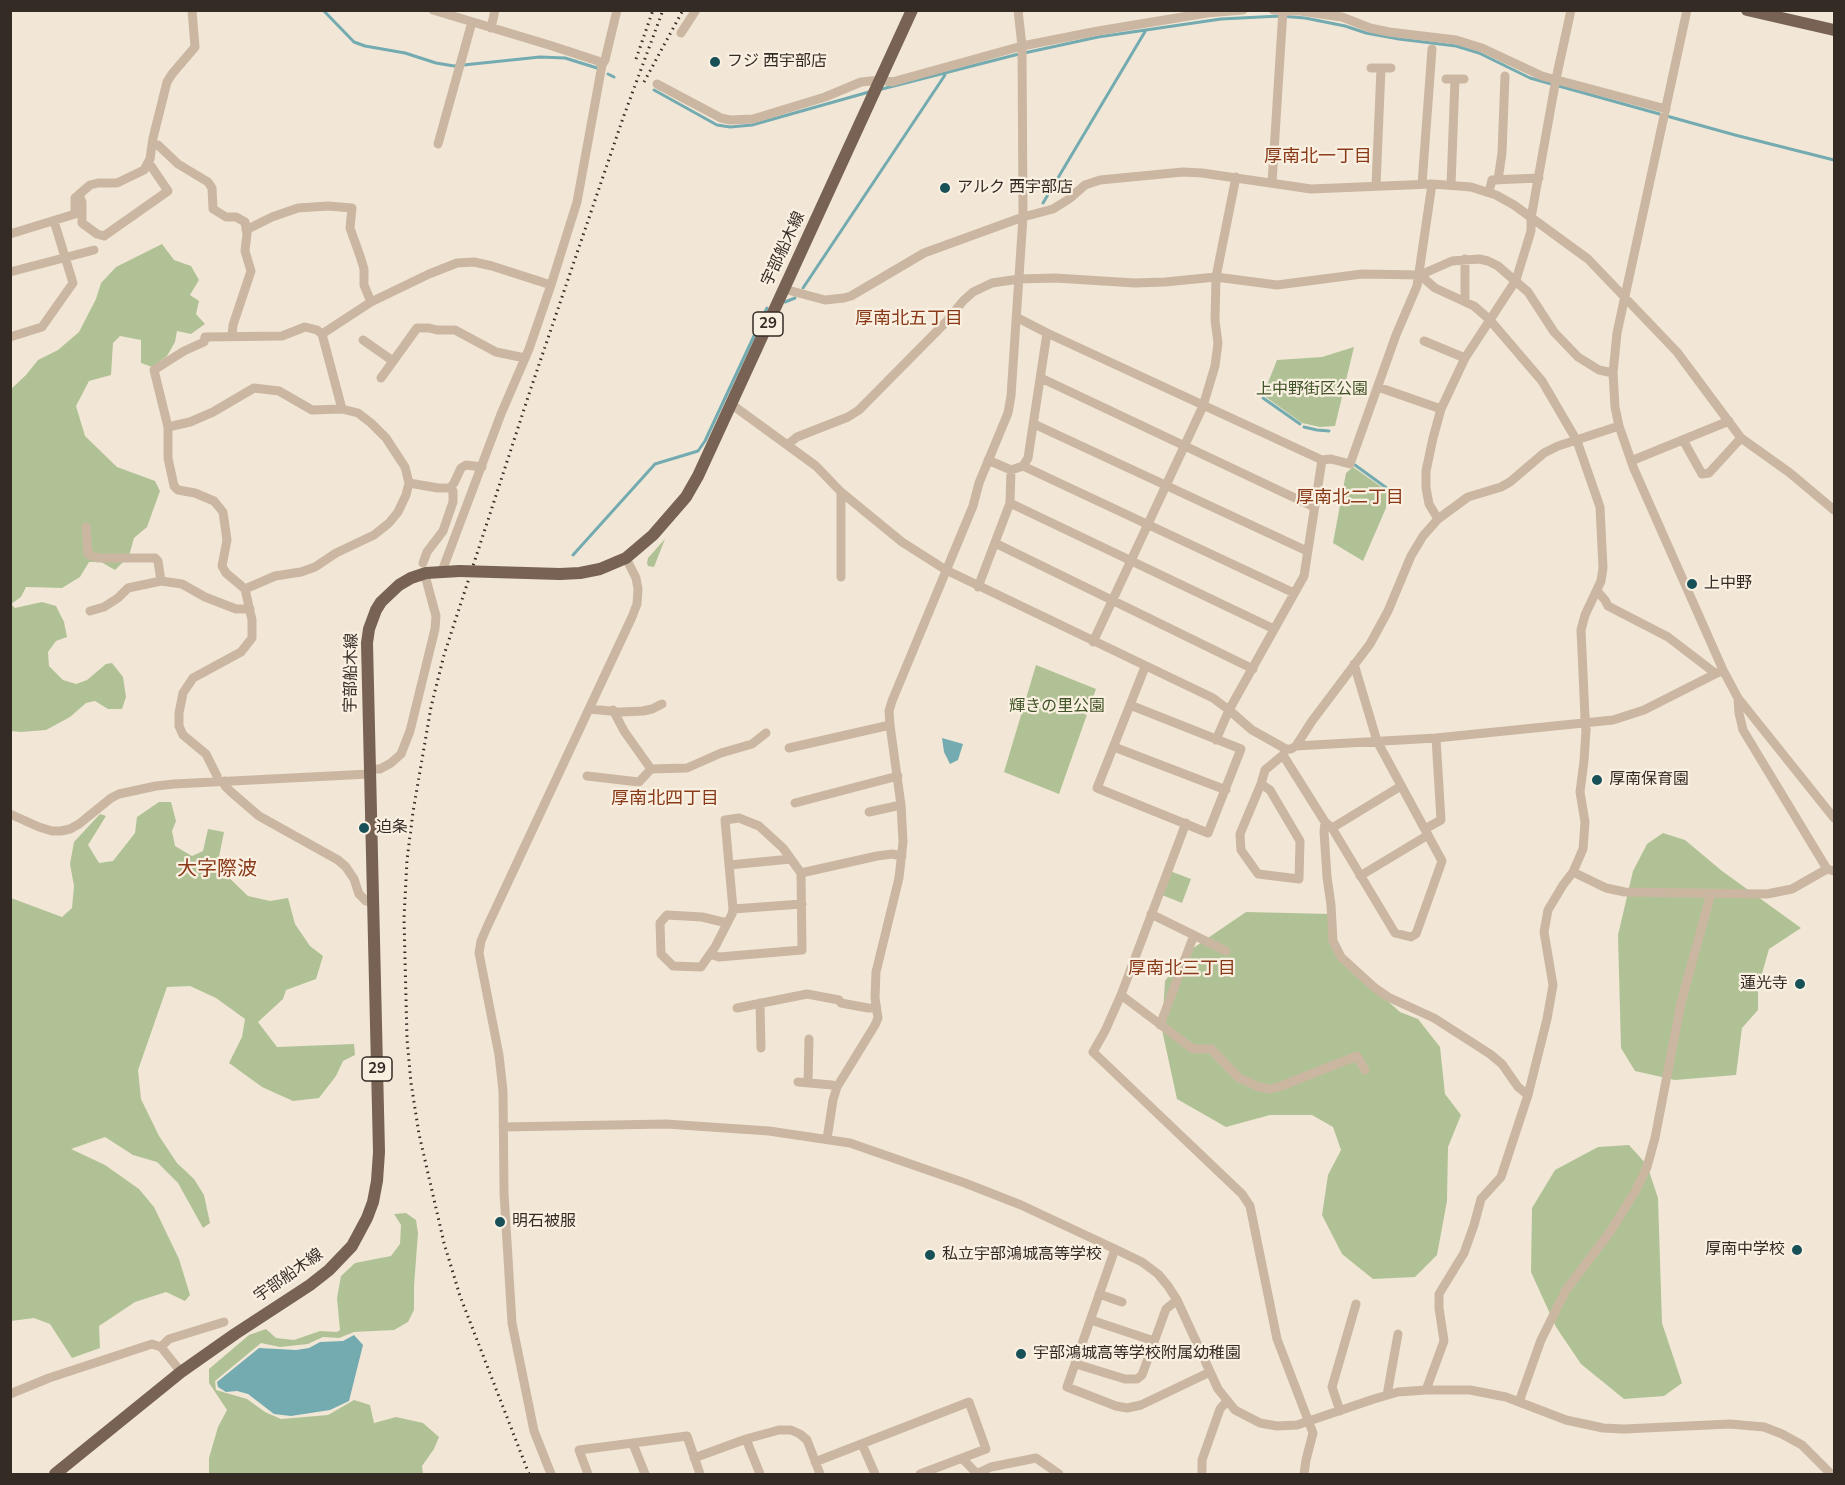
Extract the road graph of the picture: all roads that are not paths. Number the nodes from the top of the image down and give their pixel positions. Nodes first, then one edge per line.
1 (192, 10) edge
2 (433, 10) edge
3 (495, 10) edge
4 (617, 10) edge
5 (696, 10) edge
6 (912, 10) edge
7 (1018, 10) edge
8 (1243, 10) edge
9 (1273, 10) edge
10 (1283, 10) edge
11 (1571, 10) edge
12 (1687, 10) edge
13 (1746, 10) edge
14 (472, 22) junction
15 (491, 28) junction
16 (1834, 30) edge
17 (681, 33) dead end
18 (1022, 46) junction
19 (1432, 48) dead end
20 (602, 65) junction
21 (1381, 68) dead end
22 (1506, 76) dead end
23 (1455, 79) dead end
24 (1556, 79) junction
25 (880, 80) junction
26 (657, 84) dead end
27 (1665, 114) junction
28 (438, 144) dead end
29 (153, 145) junction
30 (147, 164) junction
31 (1236, 177) junction
32 (1539, 178) junction
33 (1498, 180) junction
34 (1272, 183) junction
35 (1427, 184) junction
36 (1451, 184) junction
37 (1376, 186) junction
38 (1489, 192) junction
39 (79, 195) junction
40 (1023, 217) junction
41 (1531, 218) junction
42 (54, 221) junction
43 (246, 230) junction
44 (10, 234) edge
45 (94, 250) dead end
46 (65, 258) junction
47 (1465, 259) junction
48 (10, 272) edge
49 (1420, 275) junction
50 (1216, 277) junction
51 (1019, 279) junction
52 (1516, 280) junction
53 (551, 285) junction
54 (784, 289) junction
55 (1625, 297) junction
56 (1465, 301) junction
57 (371, 302) junction
58 (1016, 317) junction
59 (1489, 319) junction
60 (1047, 333) junction
61 (322, 334) junction
62 (232, 336) junction
63 (10, 337) edge
64 (363, 340) dead end
65 (1424, 341) dead end
66 (525, 358) junction
67 (1465, 358) junction
68 (393, 362) junction
69 (1613, 373) junction
70 (381, 378) dead end
71 (1041, 378) junction
72 (1378, 387) junction
73 (730, 404) junction
74 (1203, 406) junction
75 (342, 409) junction
76 (1441, 409) junction
77 (1729, 422) junction
78 (1034, 424) junction
79 (1619, 426) junction
80 (168, 427) junction
81 (1741, 438) junction
82 (1683, 440) junction
83 (1577, 441) junction
84 (787, 445) junction
85 (1184, 446) junction
86 (988, 460) junction
87 (1322, 460) junction
88 (1631, 461) junction
89 (1023, 466) junction
90 (482, 467) junction
91 (1011, 470) junction
92 (409, 483) junction
93 (1166, 485) junction
94 (450, 488) junction
95 (841, 492) junction
96 (1010, 503) junction
97 (1314, 507) junction
98 (1834, 510) edge
99 (1438, 519) junction
100 (1148, 525) junction
101 (86, 527) dead end
102 (995, 543) junction
103 (1307, 550) junction
104 (626, 558) junction
105 (1131, 561) junction
106 (423, 563) dead end
107 (946, 570) junction
108 (442, 571) junction
109 (841, 577) dead end
110 (426, 579) dead end
111 (161, 581) junction
112 (978, 586) junction
113 (245, 589) junction
114 (1597, 591) junction
115 (1294, 593) junction
116 (1113, 600) junction
117 (250, 609) junction
118 (90, 611) dead end
119 (1274, 629) junction
120 (1093, 642) junction
121 (1354, 664) junction
122 (1145, 667) junction
123 (1253, 669) junction
124 (1719, 671) junction
125 (1738, 698) junction
126 (662, 704) dead end
127 (1130, 705) junction
128 (589, 709) junction
129 (613, 710) junction
130 (1229, 710) junction
131 (890, 725) junction
132 (766, 734) dead end
133 (1436, 738) junction
134 (1216, 740) junction
135 (1377, 741) junction
136 (1114, 747) junction
137 (789, 748) dead end
138 (1288, 750) junction
139 (651, 769) junction
140 (369, 772) junction
141 (587, 776) dead end
142 (898, 776) junction
143 (221, 781) junction
144 (1261, 784) junction
145 (1401, 786) junction
146 (1226, 790) junction
147 (795, 802) dead end
148 (901, 805) junction
149 (869, 812) dead end
150 (10, 814) edge
151 (1834, 818) edge
152 (1186, 823) junction
153 (1329, 825) junction
154 (1426, 832) junction
155 (902, 856) junction
156 (791, 859) junction
157 (729, 865) junction
158 (1831, 870) edge
159 (1573, 872) junction
160 (801, 873) junction
161 (1360, 876) junction
162 (1711, 893) junction
163 (374, 903) junction
164 (801, 904) junction
165 (733, 909) junction
166 (1152, 914) junction
167 (727, 922) junction
168 (1194, 935) junction
169 (1227, 951) dead end
170 (710, 954) junction
171 (1121, 995) junction
172 (760, 1003) junction
173 (737, 1008) dead end
174 (876, 1008) junction
175 (1160, 1025) junction
176 (809, 1039) dead end
177 (761, 1048) dead end
178 (1365, 1070) dead end
179 (798, 1082) dead end
180 (808, 1083) junction
181 (837, 1087) junction
182 (1528, 1095) junction
183 (503, 1126) junction
184 (827, 1139) junction
185 (1115, 1249) junction
186 (1100, 1294) junction
187 (1177, 1300) junction
188 (1122, 1302) dead end
189 (1356, 1304) dead end
190 (1090, 1320) junction
191 (224, 1322) dead end
192 (1398, 1334) dead end
193 (1154, 1341) junction
194 (161, 1347) junction
195 (1076, 1364) junction
196 (182, 1372) junction
197 (1210, 1372) junction
198 (1426, 1390) junction
199 (10, 1394) edge
200 (1387, 1395) junction
201 (1227, 1401) junction
202 (1519, 1402) junction
203 (1340, 1411) junction
204 (1308, 1421) junction
205 (746, 1439) junction
206 (633, 1444) junction
207 (862, 1444) junction
208 (694, 1458) junction
209 (962, 1458) junction
210 (815, 1462) junction
211 (68, 1470) edge
212 (55, 1474) edge
213 (551, 1474) edge
214 (588, 1474) edge
215 (645, 1474) edge
216 (700, 1474) edge
217 (760, 1474) edge
218 (820, 1474) edge
219 (874, 1474) edge
220 (920, 1474) edge
221 (976, 1474) edge
222 (1059, 1474) edge
223 (1203, 1474) edge
224 (1304, 1474) edge
225 (1831, 1474) edge

1 - 29 street
2 - 14 street
3 - 15 street
4 - 20 street
5 - 17 street
6 - 25 main road, 宇部船木線 / 29
7 - 18 street
8 - 18 street
9 - 10 street
10 - 24 street
10 - 34 street
11 - 24 street
12 - 27 street
13 - 16 main road
14 - 15 street
14 - 28 street
15 - 20 street
18 - 25 street
18 - 40 street
19 - 35 street
20 - 53 street
21 - 37 street
22 - 33 street
23 - 36 street
24 - 27 street
24 - 32 street
25 - 26 street
25 - 54 main road, 宇部船木線 / 29
27 - 55 street
29 - 30 street
29 - 43 street
30 - 39 street
30 - 39 street
31 - 34 street
31 - 40 street
31 - 50 street
32 - 33 street
32 - 41 street
33 - 38 street
34 - 37 street
35 - 36 street
35 - 37 street
35 - 49 street
36 - 38 street
38 - 41 street
39 - 42 street
40 - 51 street
40 - 54 street
41 - 52 street
41 - 55 street
42 - 44 street
42 - 46 street
43 - 57 street
43 - 62 street
45 - 46 street
46 - 48 street
46 - 63 street
47 - 49 street
47 - 52 street
47 - 56 street
49 - 50 street
49 - 56 street
49 - 72 street
50 - 51 street
50 - 74 street
51 - 58 street
51 - 84 street
52 - 59 street
52 - 69 street
53 - 57 street
53 - 66 street
54 - 73 main road, 宇部船木線 / 29
55 - 69 street
55 - 77 street
56 - 59 street
57 - 61 street
58 - 60 street
58 - 86 street
59 - 67 street
59 - 83 street
60 - 71 street
60 - 74 street
61 - 62 street
61 - 75 street
62 - 80 street
64 - 68 street
65 - 67 street
66 - 68 street
66 - 90 street
67 - 76 street
68 - 70 street
69 - 79 street
71 - 78 street
71 - 85 street
72 - 76 street
72 - 87 street
73 - 84 street
73 - 104 main road, 宇部船木線 / 29
74 - 85 street
74 - 87 street
75 - 80 street
75 - 92 street
76 - 99 street
77 - 81 street
77 - 82 street
78 - 89 street
78 - 93 street
79 - 83 street
79 - 88 street
80 - 113 street
81 - 82 street
81 - 98 street
82 - 88 street
83 - 99 street
83 - 114 street
84 - 95 street
85 - 93 street
85 - 97 street
86 - 91 street
86 - 107 street
87 - 97 street
88 - 124 street
89 - 91 street
89 - 100 street
90 - 94 street
90 - 108 street
91 - 96 street
92 - 94 street
92 - 113 street
93 - 100 street
93 - 103 street
94 - 106 street
95 - 107 street
95 - 109 street
96 - 102 street
96 - 105 street
97 - 103 street
99 - 121 street
100 - 105 street
100 - 115 street
101 - 111 street
102 - 112 street
102 - 116 street
103 - 115 street
104 - 108 main road, 宇部船木線 / 29, bridge
104 - 128 street
105 - 116 street
105 - 119 street
107 - 112 street
107 - 131 street
108 - 140 main road, 宇部船木線 / 29
110 - 140 street
111 - 117 street
111 - 118 street
112 - 120 street
113 - 117 street
114 - 124 street
114 - 159 street, bridge
115 - 119 street
116 - 120 street
116 - 123 street
117 - 143 street
119 - 123 street
120 - 122 street
121 - 135 street
121 - 138 street
122 - 127 street
122 - 130 street
123 - 130 street
124 - 125 street
124 - 133 street
125 - 151 street
125 - 158 street
126 - 129 street
127 - 134 street
127 - 136 street
128 - 129 street
128 - 183 street
129 - 139 street
130 - 134 street
130 - 138 street
131 - 137 street
131 - 142 street
132 - 139 street
133 - 135 street
133 - 154 street
134 - 146 street
135 - 138 street
135 - 145 street
136 - 146 street
136 - 152 street
138 - 144 street
138 - 153 street
139 - 141 street
140 - 143 street
140 - 163 main road, 宇部船木線 / 29
142 - 147 street
142 - 148 street
143 - 150 street
143 - 163 street
144 - 144 street
145 - 153 street
145 - 154 street
146 - 152 street
148 - 149 street
148 - 155 street
152 - 166 street
153 - 161 street
153 - 182 street
154 - 161 street
154 - 161 street
155 - 160 street
155 - 174 street
156 - 157 street
156 - 157 street
156 - 160 street
157 - 165 street
158 - 162 street
159 - 162 street
159 - 182 street
160 - 164 street
162 - 202 street
163 - 196 main road, 宇部船木線 / 29
164 - 165 street
164 - 170 street
165 - 167 street
166 - 168 street
166 - 171 street
167 - 170 street
167 - 170 street
168 - 169 street
168 - 175 street
171 - 175 street
171 - 204 street
172 - 173 street
172 - 174 street
172 - 177 street
174 - 181 street
175 - 178 street
176 - 180 street
179 - 180 street
180 - 181 street
181 - 184 street
182 - 198 street
183 - 184 street
183 - 213 street
184 - 185 street
185 - 186 street
185 - 187 street
186 - 188 street
186 - 190 street
187 - 193 street
187 - 197 street
189 - 203 street
190 - 193 street
190 - 195 street
191 - 194 street
192 - 200 street
193 - 195 street
194 - 196 street
194 - 199 street
195 - 197 street
196 - 211 main road, 宇部船木線 / 29
197 - 201 street
198 - 200 street
198 - 202 street
200 - 203 street
201 - 204 street
201 - 223 street
202 - 225 street
203 - 204 street
204 - 224 street
205 - 208 street
205 - 210 street
205 - 217 street
206 - 208 street
206 - 214 street
206 - 215 street
207 - 209 street
207 - 210 street
207 - 219 street
208 - 216 street
209 - 220 street
209 - 221 street
210 - 218 street
211 - 212 main road, 宇部船木線 / 29
221 - 222 street

